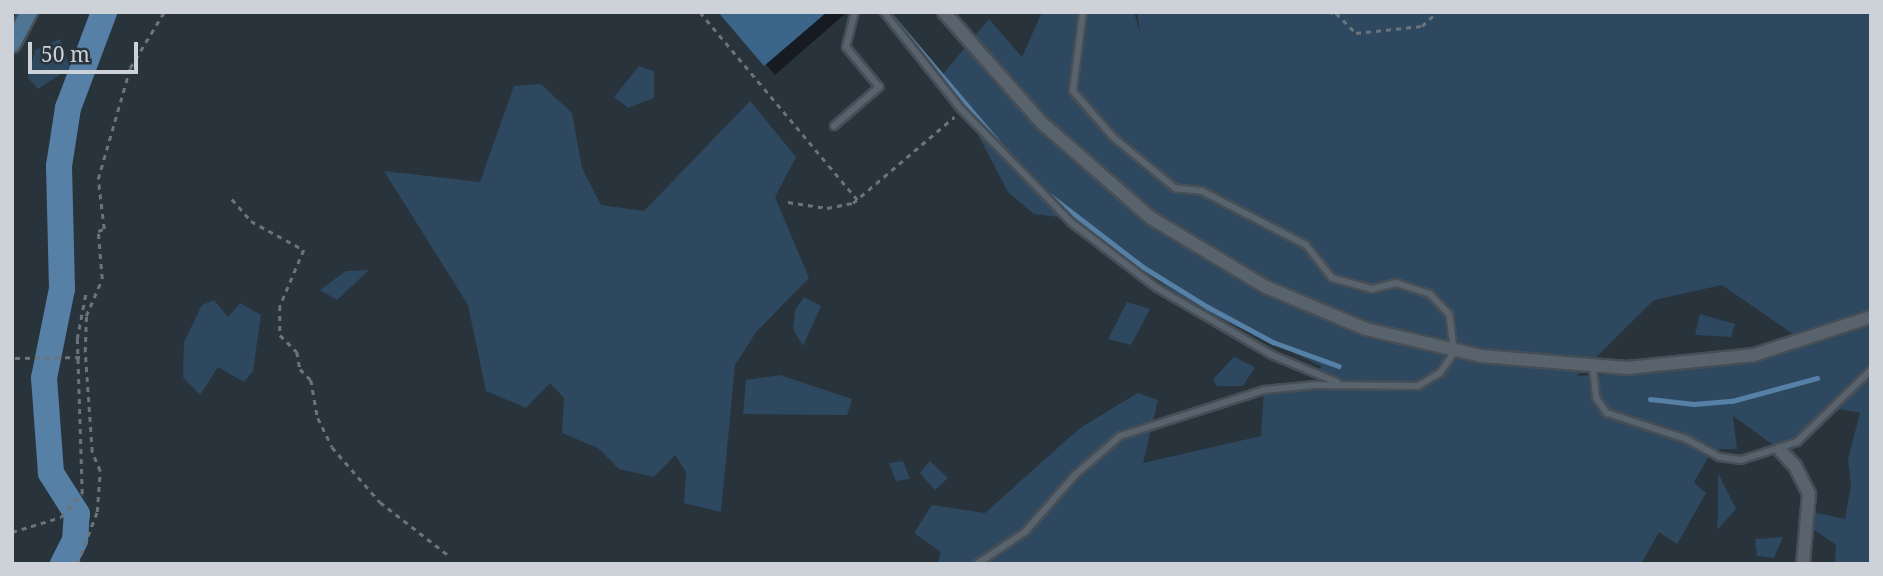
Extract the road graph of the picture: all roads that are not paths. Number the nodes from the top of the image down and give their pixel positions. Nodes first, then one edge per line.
1 (29, 12) edge
2 (855, 12) edge
3 (884, 12) edge
4 (944, 12) edge
5 (1083, 12) edge
6 (12, 44) edge
7 (834, 126) dead end
8 (1871, 317) edge
9 (1454, 352) junction
10 (1593, 368) junction
11 (1871, 370) edge
12 (1342, 384) junction
13 (1780, 450) junction
14 (977, 564) edge
15 (1804, 564) edge

1 - 6 main road
2 - 7 lane
3 - 12 lane
4 - 9 street
5 - 9 lane
8 - 10 street
9 - 10 street
9 - 12 lane
10 - 13 lane
11 - 13 lane
12 - 14 lane
13 - 15 street

